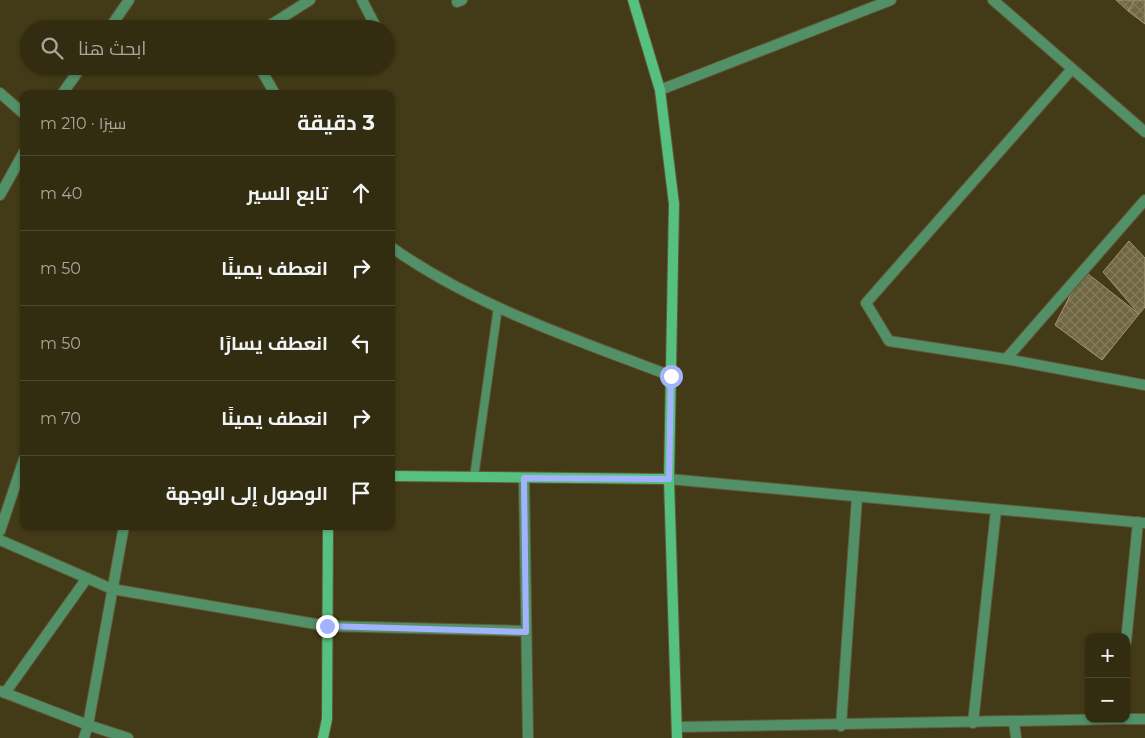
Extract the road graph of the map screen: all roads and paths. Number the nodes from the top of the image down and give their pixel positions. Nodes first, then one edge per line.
1 (129, 0) edge
2 (310, 0) edge
3 (362, 0) edge
4 (633, 0) edge
5 (891, 0) edge
6 (993, 0) edge
7 (298, 3) edge
8 (115, 20) edge
9 (276, 20) edge
10 (373, 20) edge
11 (1072, 69) junction
12 (76, 75) edge
13 (264, 75) edge
14 (65, 90) edge
15 (273, 90) edge
16 (660, 90) junction
17 (0, 93) edge
18 (20, 110) edge
19 (1145, 132) edge
20 (20, 159) edge
21 (0, 195) edge
22 (1145, 200) edge
23 (395, 250) edge
24 (498, 307) junction
25 (1006, 358) junction
26 (671, 376) junction
27 (1145, 385) edge
28 (20, 471) edge
29 (395, 476) edge
30 (474, 477) junction
31 (524, 478) junction
32 (669, 479) junction
33 (857, 497) junction
34 (996, 510) junction
35 (1141, 522) edge
36 (123, 530) edge
37 (328, 530) edge
38 (0, 531) edge
39 (0, 540) edge
40 (86, 578) junction
41 (112, 589) junction
42 (327, 626) junction
43 (526, 632) junction
44 (1127, 633) edge
45 (2, 692) edge
46 (1130, 719) edge
47 (1145, 719) edge
48 (1085, 720) edge
49 (1014, 722) junction
50 (973, 723) junction
51 (88, 725) junction
52 (841, 726) junction
53 (677, 727) junction
54 (84, 738) edge
55 (128, 738) edge
56 (323, 738) edge
57 (528, 738) edge
58 (677, 738) edge
59 (1016, 738) edge

1 - 8 street
2 - 7 street
3 - 10 street
4 - 16 main road
5 - 16 street
6 - 11 street
7 - 9 street
11 - 19 street
11 - 25 street
12 - 14 street
13 - 15 street
16 - 26 main road
17 - 18 street
20 - 21 street
22 - 25 street
23 - 24 street
24 - 26 street
24 - 30 lane
25 - 27 street
26 - 32 main road
28 - 38 street
29 - 30 main road
30 - 31 main road
31 - 32 main road
31 - 43 street
32 - 33 street
32 - 53 main road
33 - 34 street
33 - 52 street
34 - 35 street
34 - 50 street
35 - 44 street
36 - 41 street
37 - 42 main road
39 - 40 street
40 - 41 street
40 - 45 street
41 - 42 street
41 - 51 street
42 - 43 street
42 - 56 main road
43 - 57 street
45 - 51 street
46 - 47 street
48 - 49 street
49 - 50 street
49 - 59 street
50 - 52 street
51 - 54 street
51 - 55 street
52 - 53 street
53 - 58 main road

